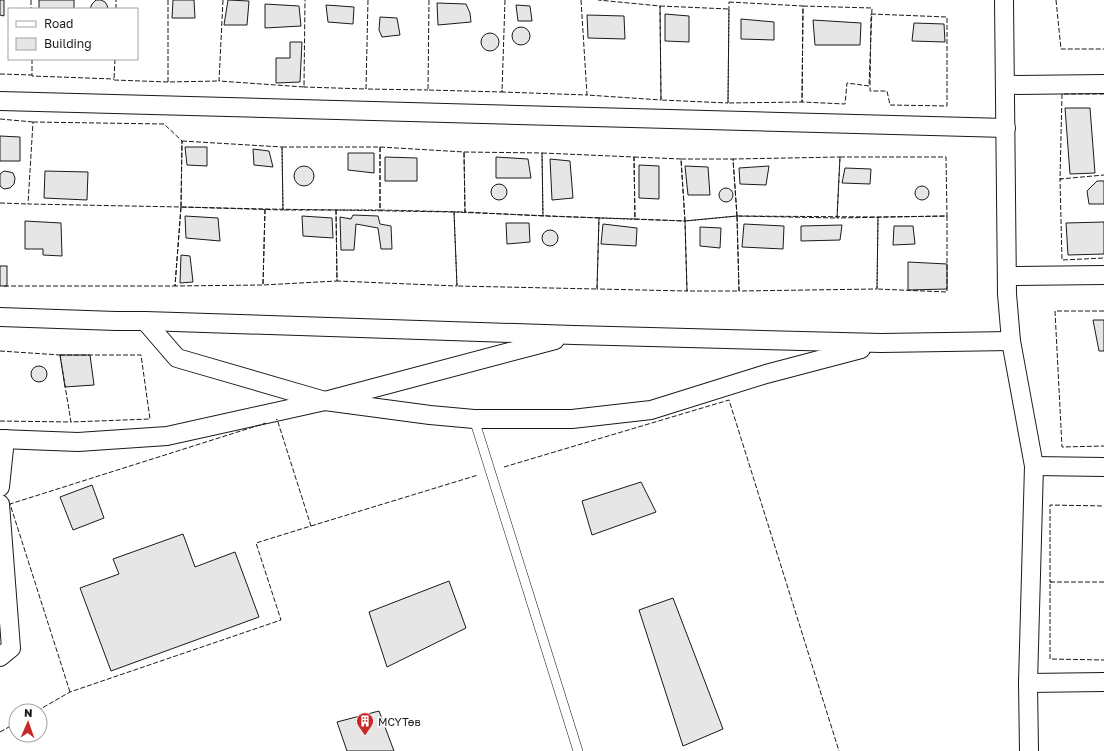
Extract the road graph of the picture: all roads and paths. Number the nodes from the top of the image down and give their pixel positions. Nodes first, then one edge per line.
1 (1004, 0) edge
2 (1104, 84) edge
3 (1006, 85) junction
4 (0, 101) edge
5 (1006, 128) junction
6 (1104, 275) edge
7 (1007, 276) junction
8 (0, 317) edge
9 (145, 321) junction
10 (574, 335) junction
11 (1011, 340) junction
12 (881, 343) junction
13 (325, 401) junction
14 (474, 419) junction
15 (2, 439) edge
16 (1034, 466) junction
17 (1104, 467) edge
18 (0, 487) edge
19 (0, 504) edge
20 (0, 657) edge
21 (1104, 682) edge
22 (1028, 683) junction
23 (578, 751) edge
24 (1029, 751) edge

1 - 3 street
2 - 3 street
3 - 5 street
4 - 5 street
5 - 7 street
6 - 7 street
7 - 11 street
8 - 9 street
9 - 10 street
9 - 13 street
10 - 12 street
10 - 13 street
11 - 12 street
11 - 16 street
12 - 14 street
13 - 14 street
13 - 15 street
14 - 23 lane
15 - 18 street
16 - 17 street
16 - 22 street
19 - 20 street
21 - 22 street
22 - 24 street

